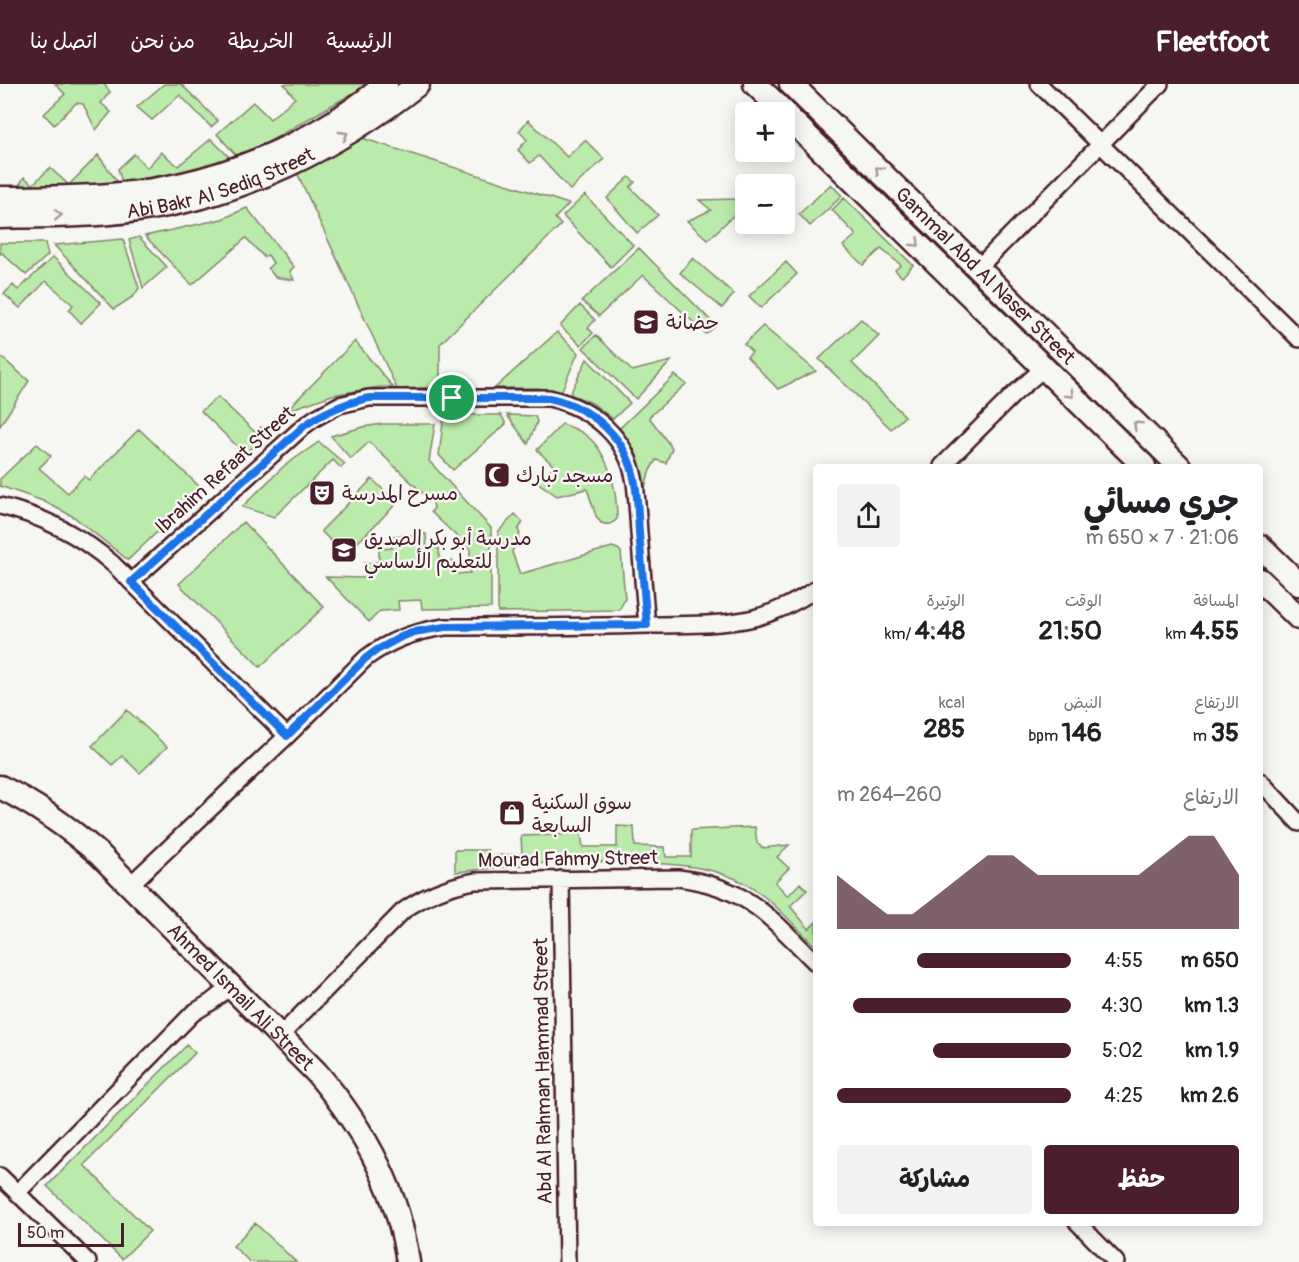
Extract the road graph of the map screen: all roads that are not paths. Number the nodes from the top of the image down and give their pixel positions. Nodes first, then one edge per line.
1 (386, 84) edge
2 (418, 84) edge
3 (755, 84) edge
4 (791, 84) edge
5 (1039, 84) edge
6 (1160, 84) edge
7 (773, 102) edge
8 (795, 124) edge
9 (1101, 144) junction
10 (0, 198) edge
11 (0, 217) edge
12 (978, 268) junction
13 (1299, 339) edge
14 (1044, 368) junction
15 (944, 464) edge
16 (1142, 464) edge
17 (1177, 464) edge
18 (0, 506) edge
19 (1263, 549) edge
20 (131, 582) junction
21 (1263, 583) edge
22 (1299, 584) edge
23 (813, 591) edge
24 (1299, 618) edge
25 (647, 625) junction
26 (287, 736) junction
27 (1263, 784) edge
28 (0, 787) edge
29 (1299, 823) edge
30 (561, 879) junction
31 (130, 885) junction
32 (813, 960) edge
33 (230, 987) junction
34 (280, 1036) junction
35 (0, 1176) edge
36 (17, 1193) junction
37 (1081, 1226) edge
38 (1112, 1261) edge
39 (88, 1262) edge
40 (408, 1262) edge
41 (567, 1262) edge

1 - 10 main road, Abi Bakr Al Sediq Street
11 -> 2 main road, Abi Bakr Al Sediq Street
3 - 7 main road, Gammal Abd Al Naser Street
12 -> 4 main road, Gammal Abd Al Naser Street
5 - 9 street
6 - 9 street
8 -> 14 main road, Gammal Abd Al Naser Street
9 - 12 street
9 - 13 street
17 -> 12 main road, Gammal Abd Al Naser Street
14 - 15 street
14 -> 16 main road, Gammal Abd Al Naser Street
18 - 20 street
19 - 22 main road
20 - 25 street, Ibrahim Refaat Street
20 - 26 street
21 - 24 main road
23 - 25 street
25 - 26 street
26 - 31 street
27 - 29 street
28 - 31 main road, Ahmed Ismail Ali Street
30 - 32 street, Mourad Fahmy Street
30 - 34 street, Mourad Fahmy Street
30 - 41 street, Abd Al Rahman Hammad Street
31 - 33 main road, Ahmed Ismail Ali Street
33 - 34 main road, Ahmed Ismail Ali Street
33 - 36 street
34 - 40 main road, Ahmed Ismail Ali Street
35 - 36 street
36 - 39 street
37 - 38 street

